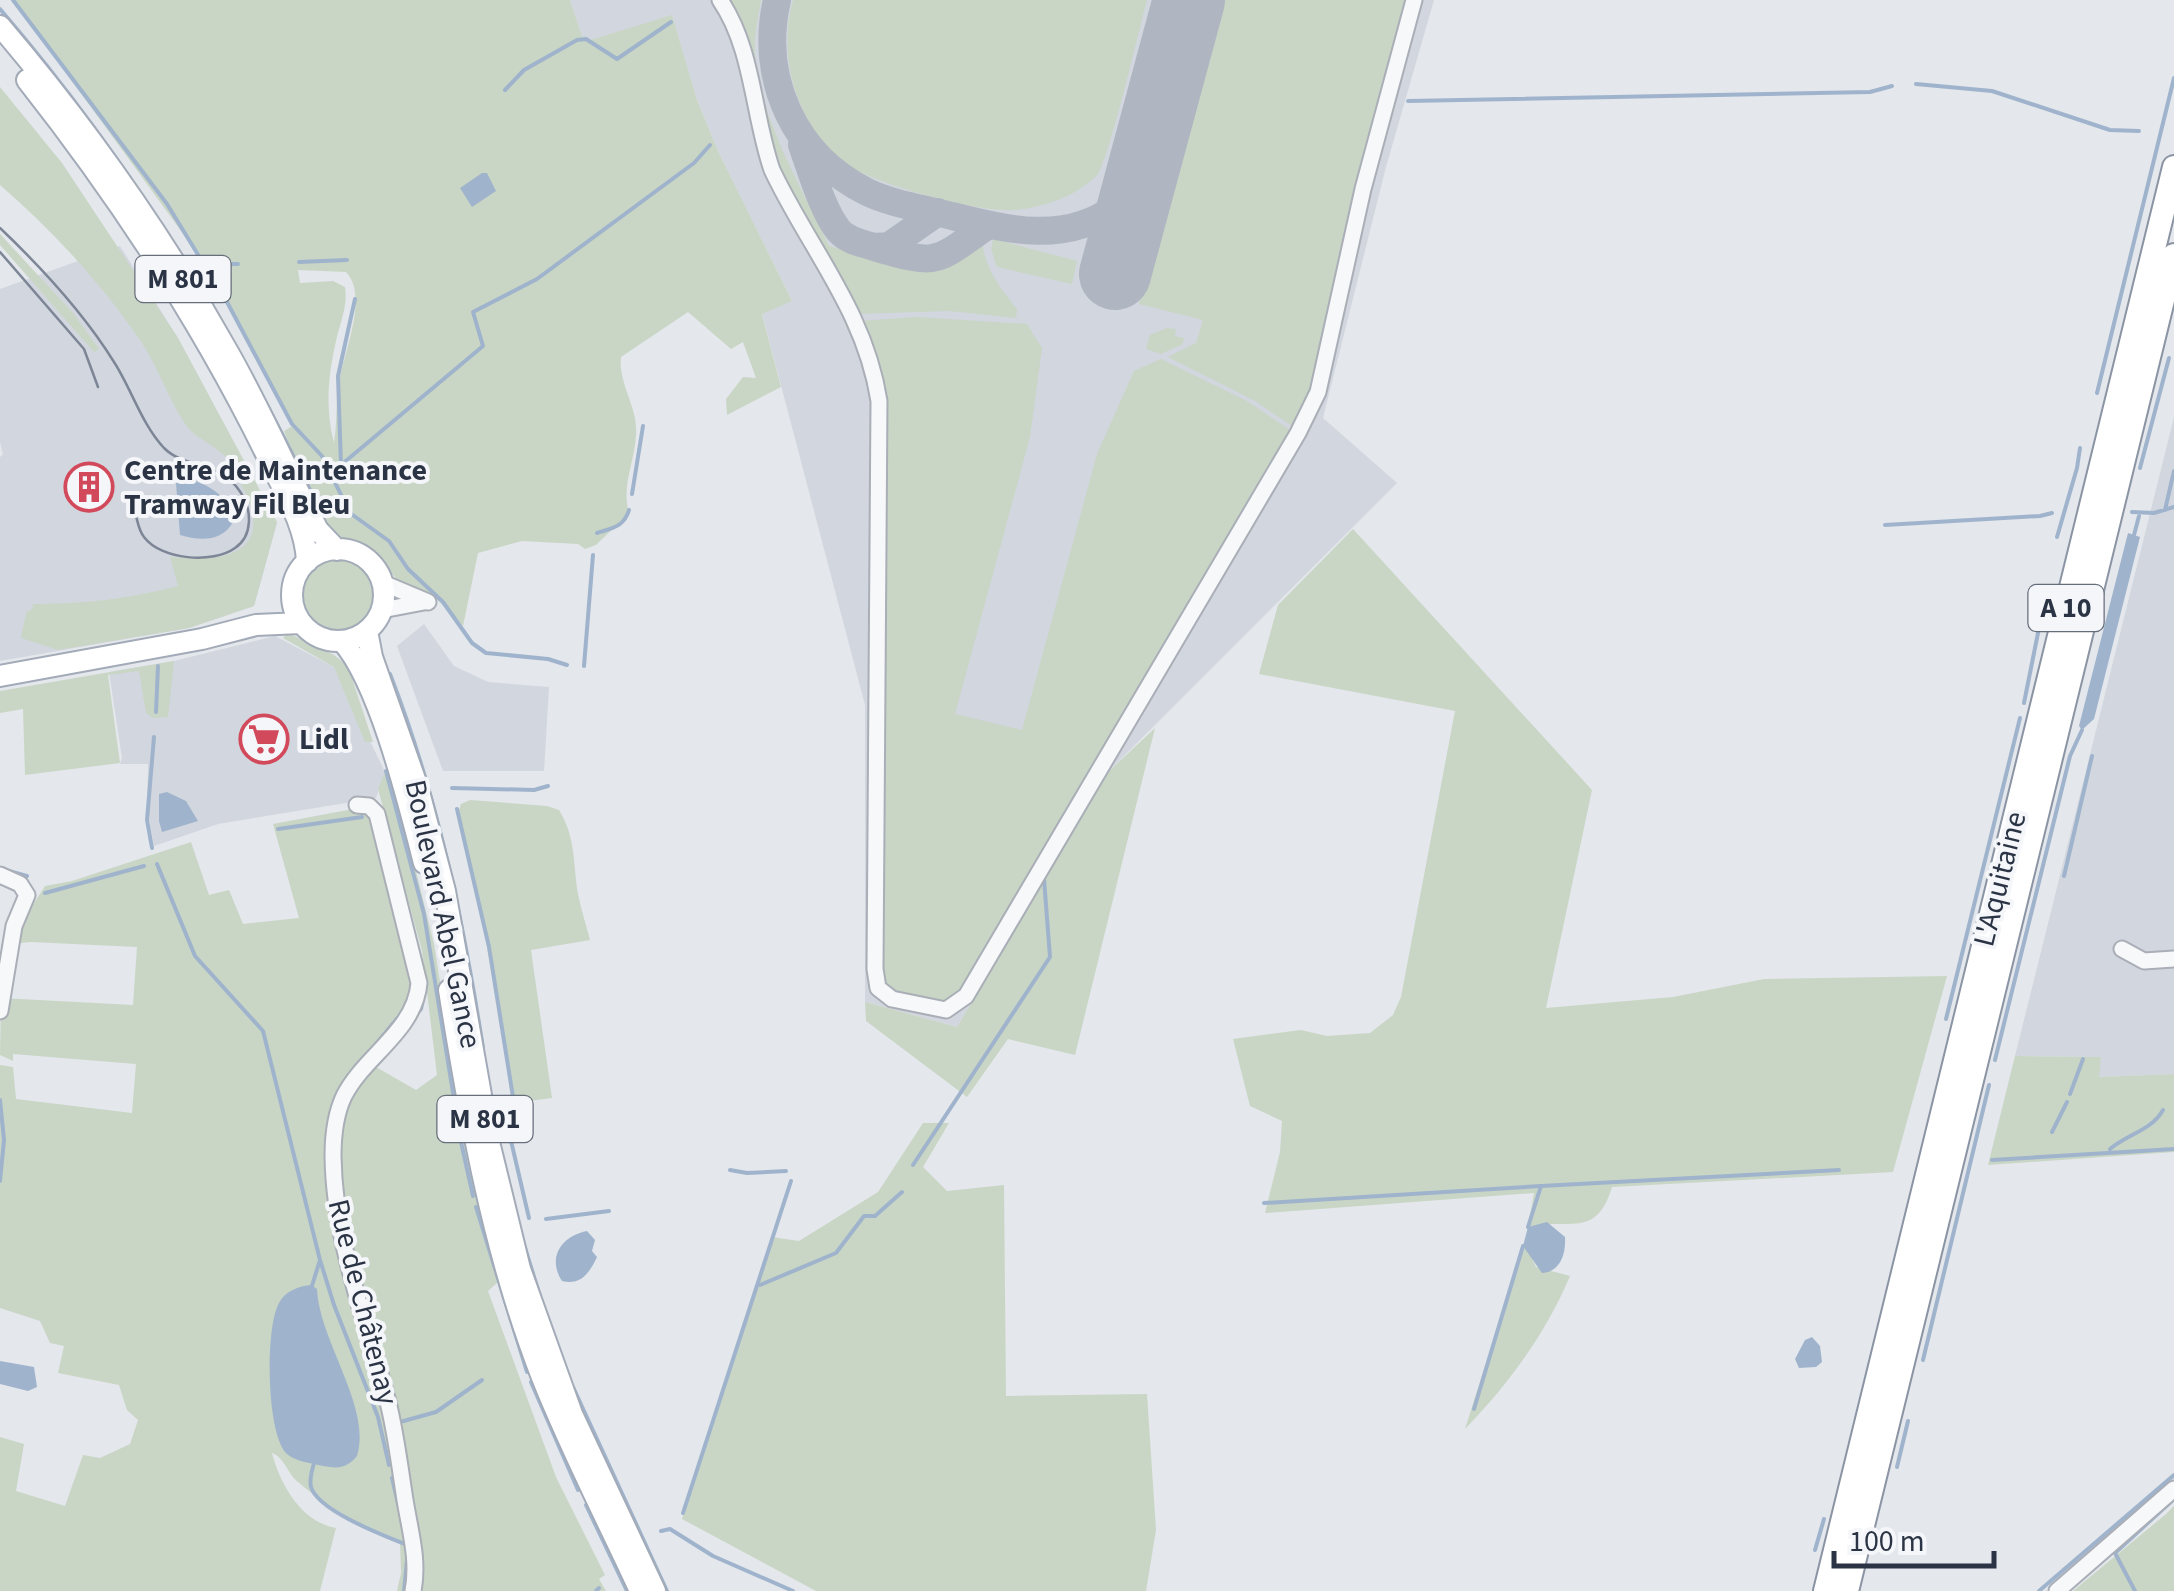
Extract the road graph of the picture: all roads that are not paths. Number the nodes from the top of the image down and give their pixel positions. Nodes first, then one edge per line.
1 (720, 0) edge
2 (1414, 0) edge
3 (0, 26) edge
4 (0, 47) edge
5 (2174, 167) edge
6 (2174, 255) edge
7 (336, 550) junction
8 (307, 562) junction
9 (383, 584) junction
10 (292, 598) junction
11 (382, 610) junction
12 (301, 622) junction
13 (256, 626) junction
14 (368, 631) junction
15 (342, 641) junction
16 (0, 676) edge
17 (357, 805) dead end
18 (0, 874) edge
19 (2122, 949) dead end
20 (2174, 960) edge
21 (0, 1011) edge
22 (2174, 1489) edge
23 (412, 1591) edge
24 (640, 1591) edge
25 (655, 1591) edge
26 (1825, 1591) edge
27 (1846, 1591) edge
28 (2057, 1591) edge

1 - 2 street
3 - 7 main road, M 801
4 - 8 main road, M 801
5 - 26 highway, L'Aquitaine / A 10
6 - 27 highway, L'Aquitaine / A 10
7 - 8 main road
7 - 9 main road, M 801
8 - 10 main road
9 - 11 main road
9 - 11 street
10 - 12 main road
10 - 13 main road
11 - 14 main road
12 - 13 main road
12 - 15 main road
13 - 16 main road
14 - 15 main road
14 - 25 main road, Boulevard Abel Gance / M 801
15 - 24 main road, Boulevard Abel Gance / M 801
17 - 23 street, Rue de Châtenay
18 - 21 street
19 - 20 street
22 - 28 street

